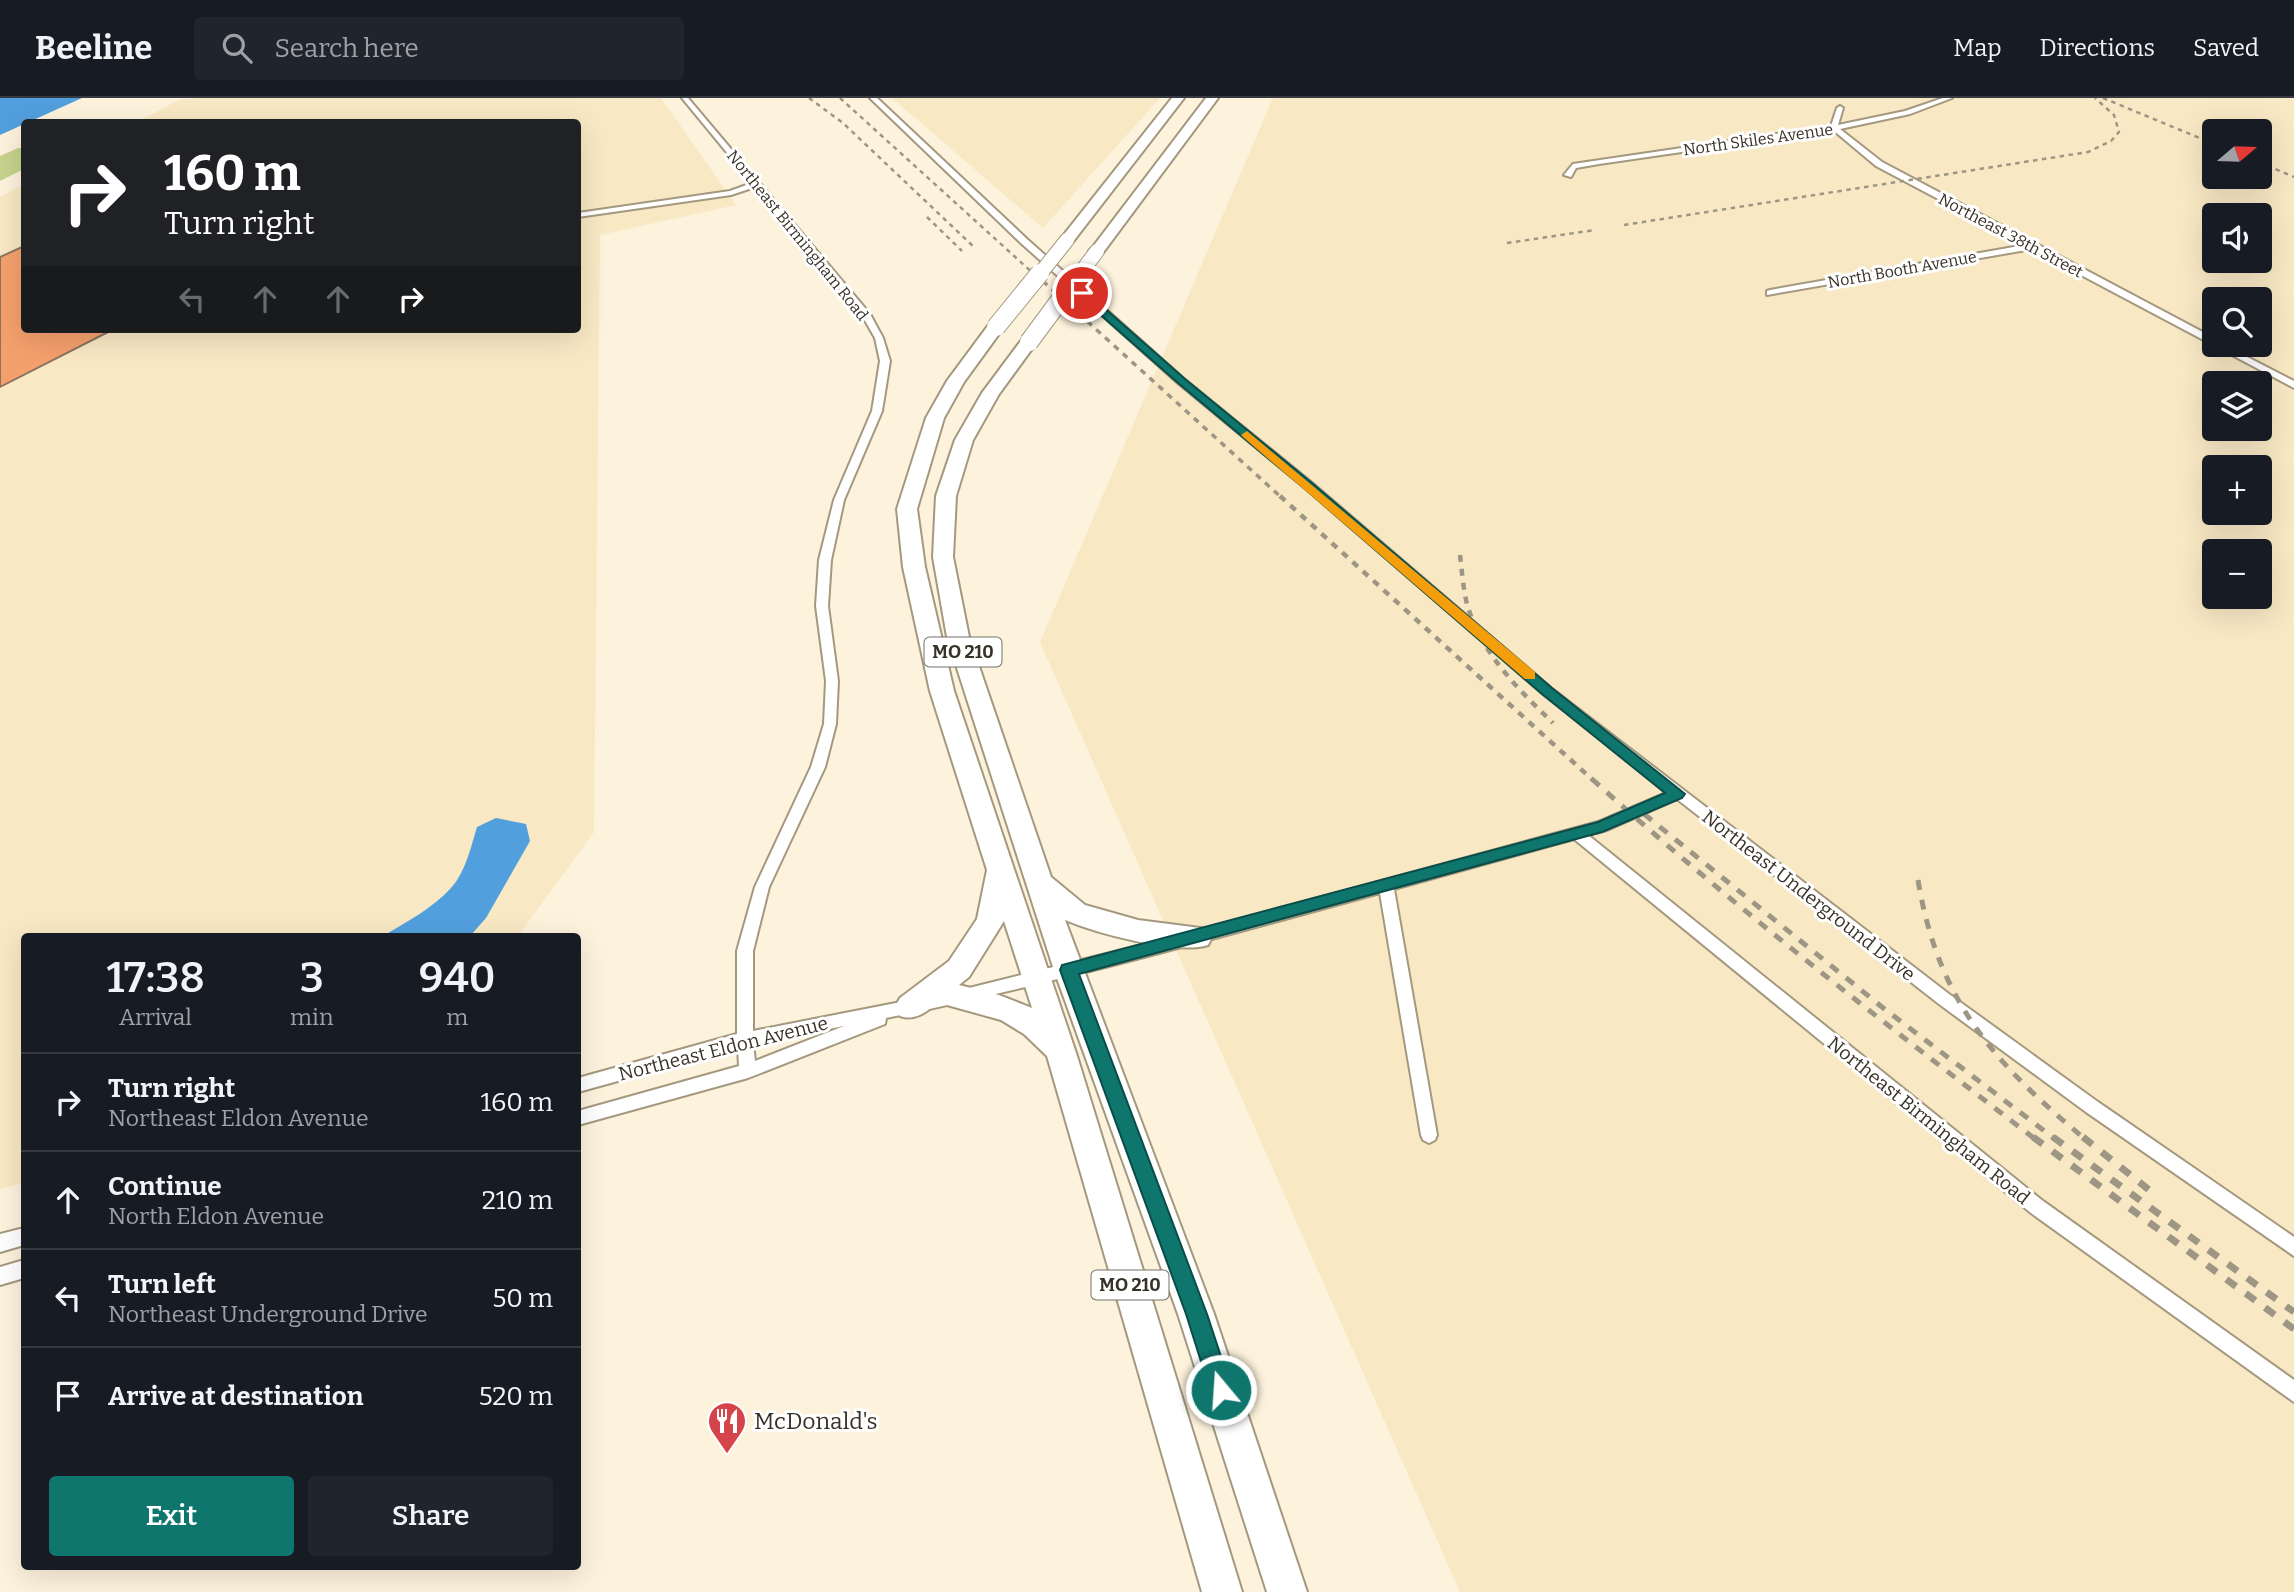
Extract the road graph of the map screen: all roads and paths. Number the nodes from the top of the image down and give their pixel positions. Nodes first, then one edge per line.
1 (685, 98) edge
2 (873, 98) edge
3 (1178, 98) edge
4 (1212, 98) edge
5 (1949, 98) edge
6 (1840, 108) dead end
7 (1834, 128) junction
8 (1568, 175) dead end
9 (755, 184) junction
10 (581, 215) edge
11 (2034, 246) junction
12 (1770, 293) dead end
13 (996, 327) joint
14 (2202, 336) edge
15 (2241, 357) edge
16 (2294, 385) edge
17 (1677, 794) junction
18 (1576, 833) junction
19 (1000, 869) junction
20 (1038, 882) junction
21 (1386, 886) junction
22 (1198, 937) junction
23 (1052, 974) junction
24 (957, 997) junction
25 (910, 1007) junction
26 (744, 1039) junction
27 (1062, 1056) junction
28 (748, 1071) junction
29 (581, 1084) edge
30 (581, 1117) edge
31 (1429, 1135) dead end
32 (21, 1238) edge
33 (0, 1243) edge
34 (2294, 1247) edge
35 (21, 1270) edge
36 (0, 1276) edge
37 (2294, 1392) edge
38 (1222, 1592) edge
39 (1287, 1592) edge

1 - 9 street, Northeast Birmingham Road
2 - 17 street, Northeast Underground Drive
3 - 13 highway, MO 210, bridge
4 - 20 highway, MO 210, bridge
5 - 7 street, North Skiles Avenue
6 - 7 street
7 - 8 street, North Skiles Avenue
7 - 11 street, Northeast 38th Street
9 - 10 street
9 - 26 street, Northeast Birmingham Road
11 - 12 street, North Booth Avenue
11 - 14 street, Northeast 38th Street
13 - 19 highway, MO 210
15 - 16 street, Northeast 38th Street
17 - 18 street, Northeast Eldon Avenue
17 - 34 street, Northeast Underground Drive
18 - 21 street, Northeast Eldon Avenue
18 - 37 street, Northeast Birmingham Road
19 - 23 highway, MO 210
19 - 25 highway
20 - 22 highway
20 - 23 highway, MO 210
21 - 22 street, Northeast Eldon Avenue
21 - 31 street
22 - 23 street, Northeast Eldon Avenue
23 - 24 street, Northeast Eldon Avenue
23 - 27 highway, MO 210
23 - 39 highway, MO 210
24 - 25 street, Northeast Eldon Avenue
24 - 27 highway
25 - 26 street, Northeast Eldon Avenue
25 - 28 street, Northeast Eldon Avenue
26 - 28 street, Northeast Birmingham Road
26 - 29 street, Northeast Eldon Avenue
27 - 38 highway, MO 210
28 - 30 street, Northeast Eldon Avenue
32 - 33 street
35 - 36 street

